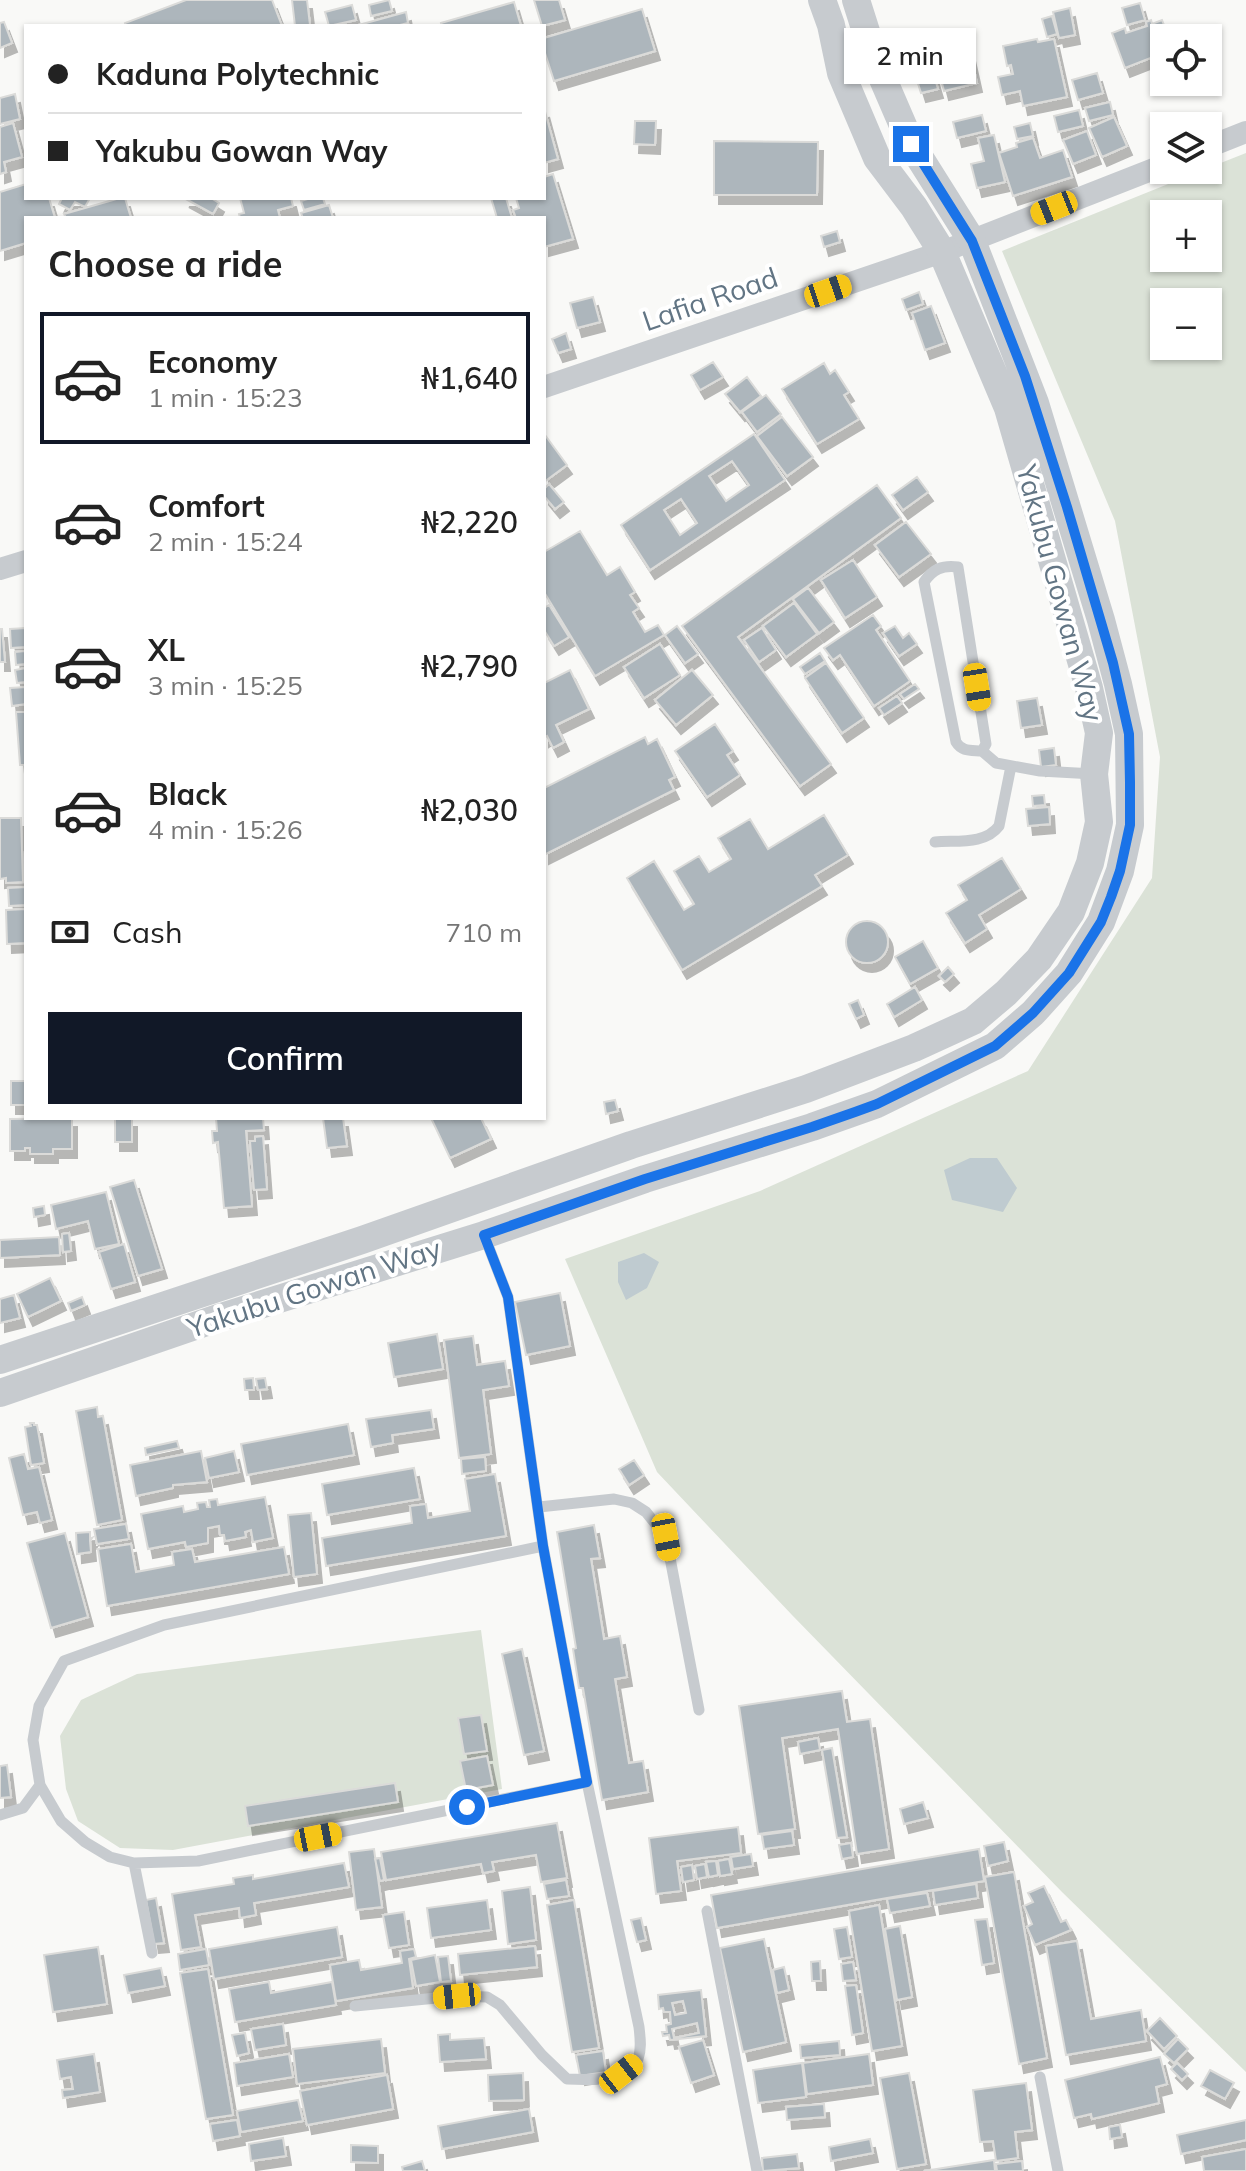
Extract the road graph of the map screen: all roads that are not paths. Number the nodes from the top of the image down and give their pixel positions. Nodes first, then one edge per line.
1 (822, 0) edge
2 (856, 0) edge
3 (1246, 132) edge
4 (1222, 141) edge
5 (1150, 171) edge
6 (972, 241) junction
7 (942, 252) junction
8 (546, 386) edge
9 (24, 562) edge
10 (0, 569) edge
11 (982, 751) junction
12 (1011, 766) junction
13 (1094, 774) junction
14 (935, 842) dead end
15 (631, 1145) junction
16 (645, 1179) junction
17 (484, 1235) junction
18 (0, 1360) edge
19 (0, 1393) edge
20 (539, 1507) junction
21 (543, 1546) junction
22 (699, 1710) dead end
23 (587, 1782) junction
24 (40, 1785) junction
25 (0, 1815) edge
26 (134, 1863) junction
27 (707, 1911) dead end
28 (152, 1953) dead end
29 (355, 2006) dead end
30 (1040, 2077) dead end
31 (757, 2171) edge
32 (1058, 2171) edge

1 - 7 street, Yakubu Gowan Way
2 - 6 street, Yakubu Gowan Way
3 - 4 street
5 - 6 street, Lafia Road
6 - 7 street, Lafia Road
6 - 16 street, Yakubu Gowan Way
7 - 8 street, Lafia Road
7 - 13 street, Yakubu Gowan Way
9 - 10 street
11 - 11 lane
11 - 12 lane
12 - 13 lane
12 - 14 lane
13 - 15 street, Yakubu Gowan Way
15 - 16 street
15 - 18 street, Yakubu Gowan Way
16 - 17 street, Yakubu Gowan Way
17 - 19 street, Yakubu Gowan Way
17 - 20 lane
20 - 21 lane
20 - 22 lane
21 - 23 lane
21 - 24 lane
23 - 26 lane
23 - 29 lane
24 - 25 lane
24 - 26 lane
26 - 28 lane
27 - 31 lane
30 - 32 lane

